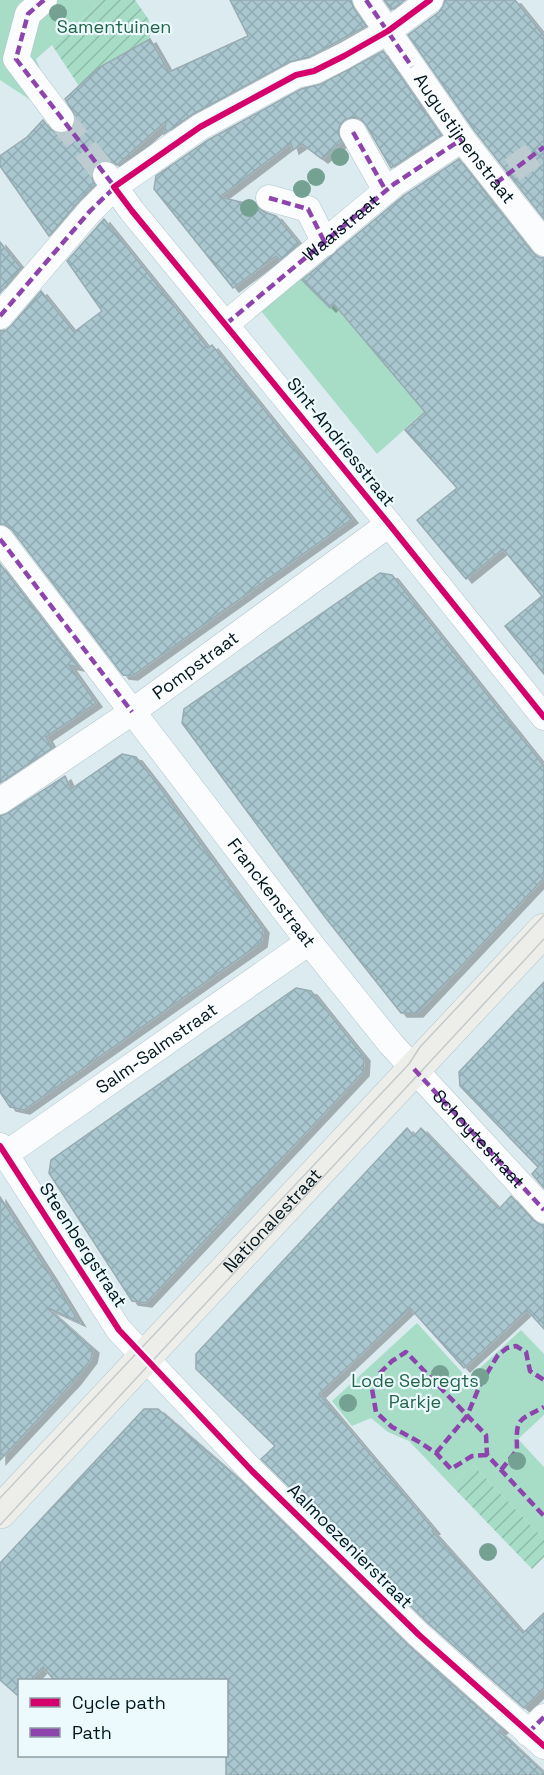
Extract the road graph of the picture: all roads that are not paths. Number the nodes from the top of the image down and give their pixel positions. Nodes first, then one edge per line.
1 (44, 0) edge
2 (366, 0) edge
3 (430, 0) edge
4 (388, 32) junction
5 (62, 119) tunnel mouth
6 (353, 132) dead end
7 (462, 139) junction
8 (110, 181) junction
9 (386, 191) junction
10 (269, 198) dead end
11 (325, 243) junction
12 (544, 243) edge
13 (0, 316) edge
14 (226, 324) junction
15 (389, 525) junction
16 (0, 539) edge
17 (132, 712) junction
18 (544, 717) edge
19 (0, 801) edge
20 (544, 930) edge
21 (309, 942) junction
22 (414, 1069) junction
23 (3, 1150) edge
24 (544, 1210) edge
25 (146, 1357) junction
26 (0, 1512) edge
27 (539, 1732) edge

1 - 5 street
2 - 4 street, Augustijnenstraat
3 - 4 street
4 - 7 street, Augustijnenstraat
4 - 8 street
6 - 9 street
7 - 9 street, Waaistraat
7 - 12 street, Augustijnenstraat
8 - 13 street
8 - 14 street, Sint-Andriesstraat
9 - 11 street, Waaistraat
10 - 11 street
11 - 14 street, Waaistraat
14 - 15 street, Sint-Andriesstraat
15 - 17 street, Pompstraat
15 - 18 street, Sint-Andriesstraat
16 - 17 street, Franckenstraat
17 - 19 street, Pompstraat
17 - 21 street, Franckenstraat
20 - 22 street, Nationalestraat
21 - 22 street, Franckenstraat
21 - 23 street, Salm-Salmstraat
22 - 24 street, Schoytestraat
22 - 25 street, Nationalestraat
23 - 25 street, Steenbergstraat
25 - 26 street, Nationalestraat
25 - 27 street, Aalmoezenierstraat

